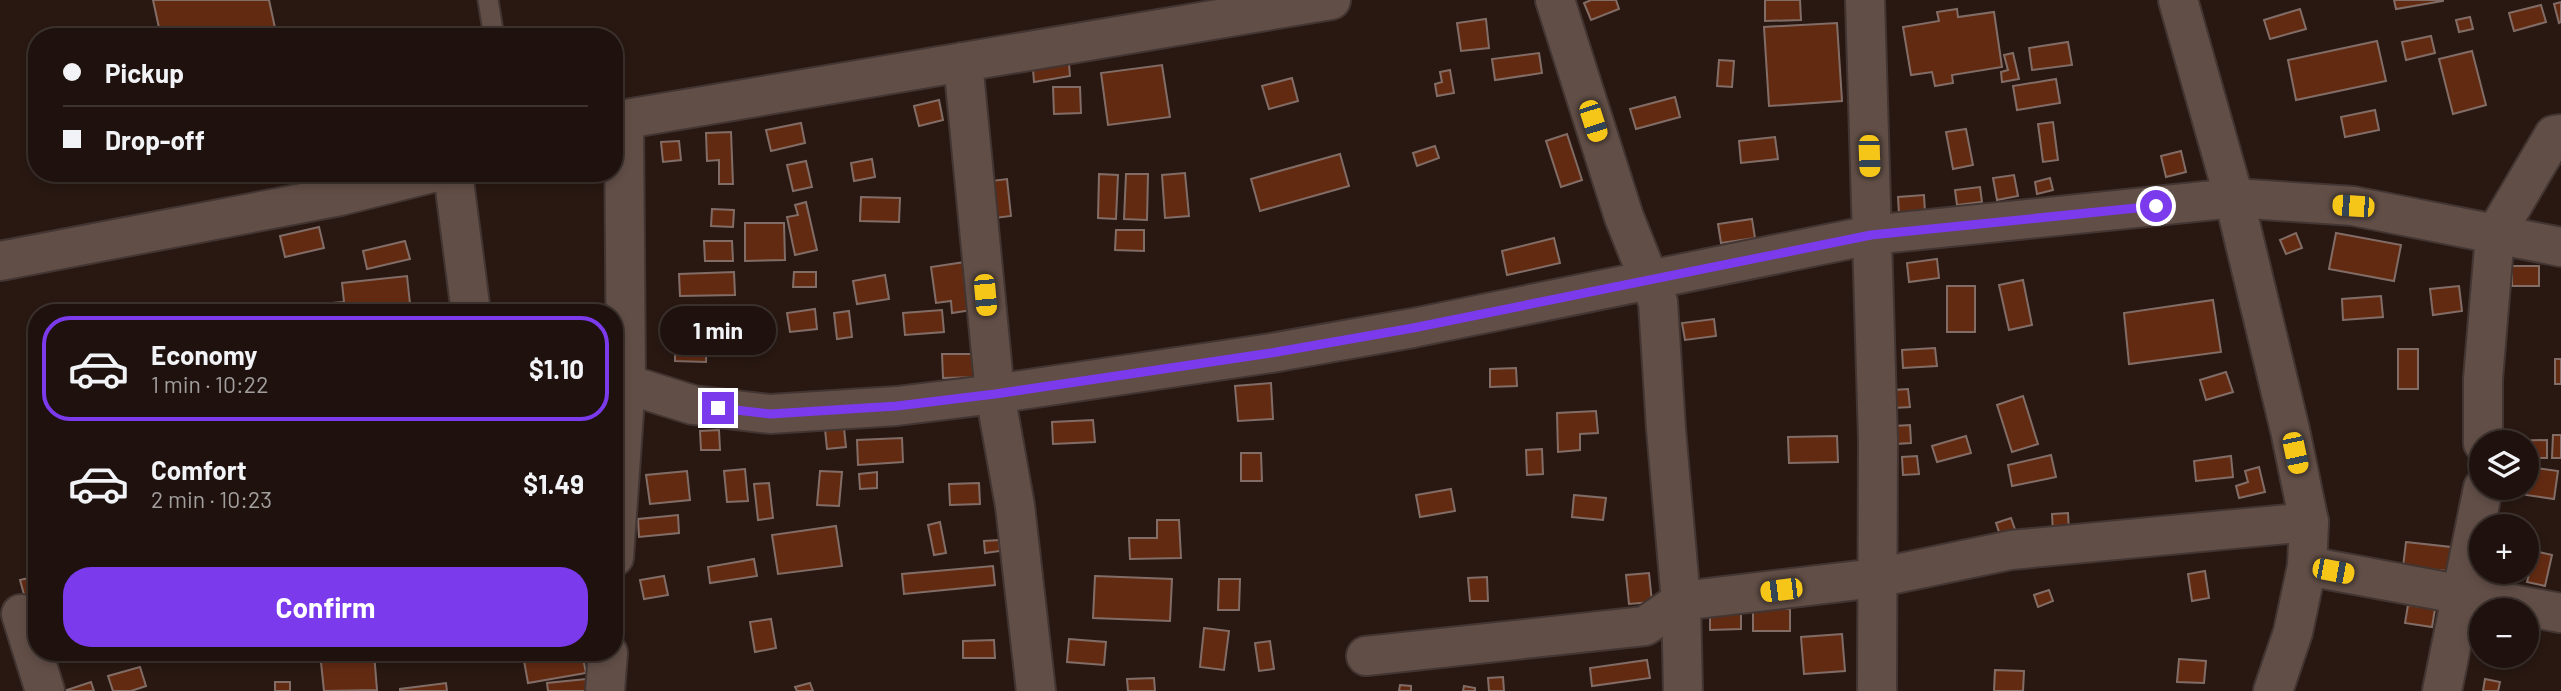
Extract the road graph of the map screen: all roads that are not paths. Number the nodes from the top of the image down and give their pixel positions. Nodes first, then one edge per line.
1 (488, 0) edge
2 (1331, 0) edge
3 (1555, 0) edge
4 (1865, 0) edge
5 (2178, 0) edge
6 (493, 28) edge
7 (963, 62) junction
8 (623, 119) edge
9 (2561, 134) edge
10 (396, 182) edge
11 (454, 182) edge
12 (619, 182) edge
13 (2234, 198) junction
14 (1871, 235) junction
15 (2495, 235) junction
16 (2561, 247) edge
17 (0, 261) edge
18 (1650, 281) junction
19 (470, 304) edge
20 (620, 304) edge
21 (623, 385) edge
22 (995, 394) junction
23 (2483, 430) edge
24 (2480, 500) edge
25 (2309, 522) junction
26 (2307, 566) junction
27 (1877, 578) junction
28 (2460, 595) junction
29 (1681, 601) junction
30 (2561, 613) edge
31 (19, 614) edge
32 (28, 640) edge
33 (1366, 656) dead end
34 (35, 661) edge
35 (607, 661) edge
36 (46, 691) edge
37 (605, 691) edge
38 (1036, 691) edge
39 (1683, 691) edge
40 (1877, 691) edge
41 (2273, 691) edge
42 (2442, 691) edge

1 - 6 lane
2 - 7 street
3 - 18 street
4 - 14 street
5 - 13 street
7 - 8 street
7 - 22 street
9 - 15 street
10 - 17 street
11 - 19 street
12 - 20 street
13 - 14 street
13 - 15 street
13 - 25 street
14 - 18 street
14 - 27 street
15 - 16 street
15 - 23 street
18 - 22 street
18 - 29 street
21 - 22 street
22 - 38 street
24 - 28 street
25 - 26 street
25 - 27 street
26 - 28 street
26 - 41 street
27 - 29 street
27 - 40 street
28 - 30 street
28 - 42 street
29 - 33 street
29 - 39 street
31 - 32 street
34 - 36 street
35 - 37 street

